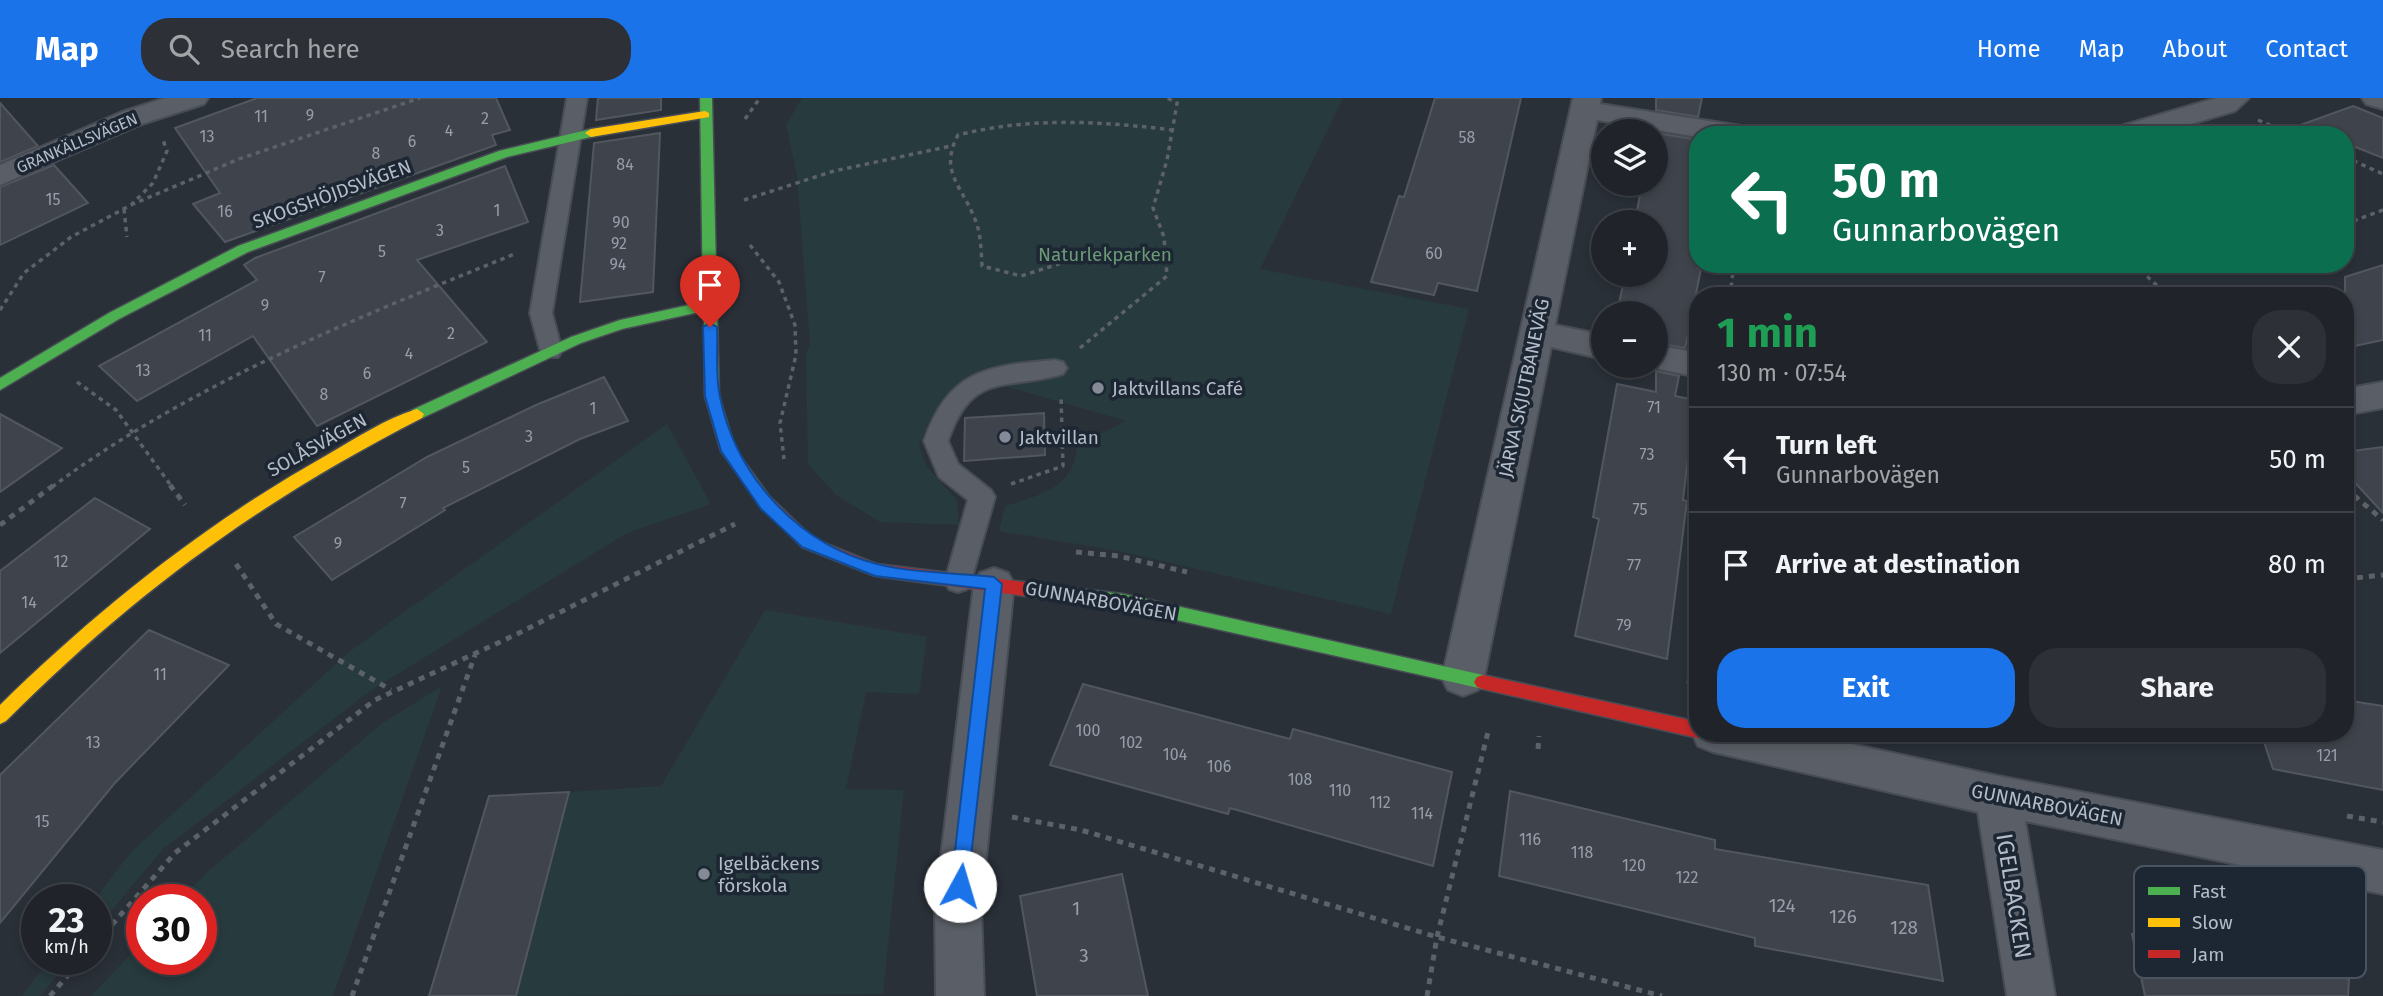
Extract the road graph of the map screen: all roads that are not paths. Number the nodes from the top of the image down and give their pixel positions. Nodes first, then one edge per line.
1 (194, 98) edge
2 (577, 98) edge
3 (706, 98) edge
4 (2235, 98) edge
5 (2376, 98) edge
6 (2383, 101) edge
7 (1586, 104) edge
8 (705, 115) junction
9 (1696, 126) edge
10 (2154, 126) edge
11 (569, 136) junction
12 (0, 176) edge
13 (709, 305) junction
14 (1535, 332) junction
15 (1591, 344) edge
16 (550, 351) junction
17 (1668, 359) edge
18 (1689, 363) edge
19 (1055, 368) road end
20 (0, 385) edge
21 (2383, 395) edge
22 (2354, 400) edge
23 (976, 583) junction
24 (1463, 678) junction
25 (0, 716) edge
26 (1689, 728) edge
27 (1754, 742) edge
28 (1998, 796) junction
29 (2353, 866) edge
30 (960, 996) edge
31 (2031, 996) edge

1 - 12 street, GRANKÄLLSVÄGEN
2 - 11 lane
3 - 8 street, GUNNARBOVÄGEN
4 - 10 street
5 - 6 street
7 - 9 street
7 - 14 street, JÄRVA SKJUTBANEVÄG
8 - 11 street, SKOGSHÖJDSVÄGEN
8 - 13 street, GUNNARBOVÄGEN
11 - 16 lane
11 - 20 street, SKOGSHÖJDSVÄGEN
13 - 16 street, SOLÅSVÄGEN
13 - 23 street, GUNNARBOVÄGEN
14 - 15 street
14 - 24 street, JÄRVA SKJUTBANEVÄG
16 - 25 street, SOLÅSVÄGEN
17 - 18 street
19 - 23 lane
21 - 22 street
23 - 24 street, GUNNARBOVÄGEN
23 - 30 street
24 - 26 street, GUNNARBOVÄGEN
27 - 28 street, GUNNARBOVÄGEN
28 - 29 street, GUNNARBOVÄGEN
28 - 31 street, IGELBACKEN

